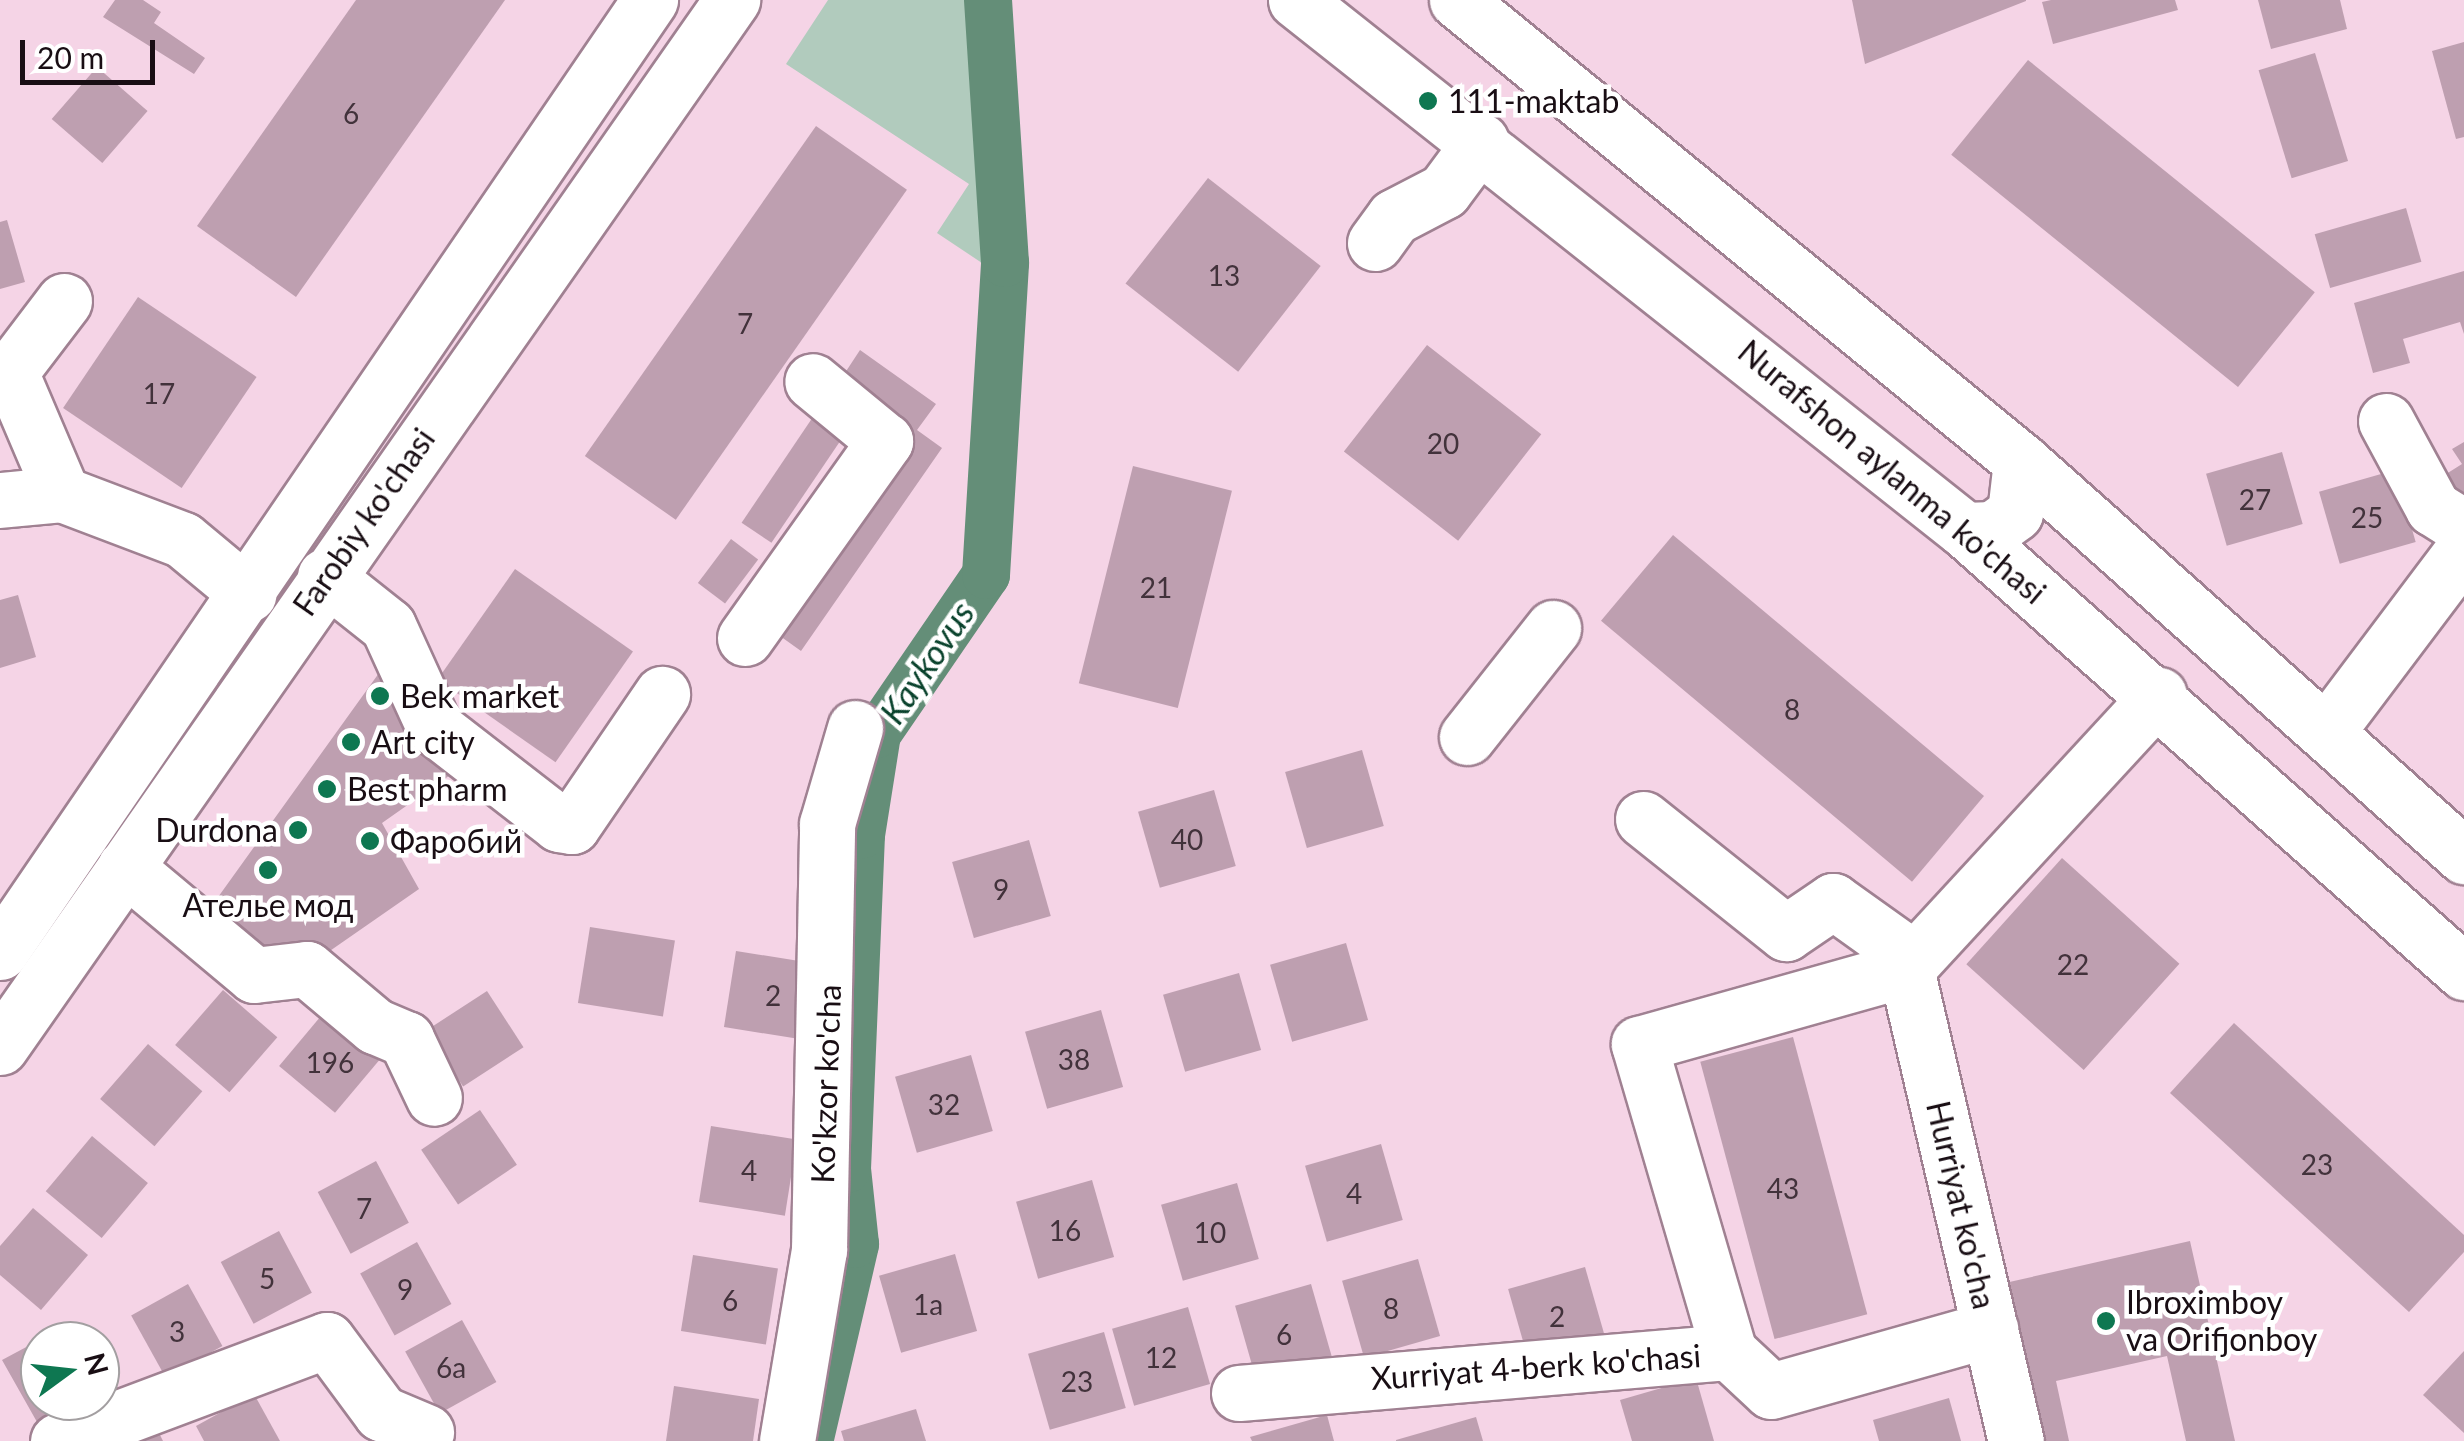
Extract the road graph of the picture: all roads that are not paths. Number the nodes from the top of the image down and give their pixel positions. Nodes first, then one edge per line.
1 (650, 0) edge
2 (732, 0) edge
3 (1296, 0) edge
4 (1458, 0) edge
5 (1481, 142) junction
6 (1375, 243) dead end
7 (64, 301) dead end
8 (812, 381) dead end
9 (2386, 421) dead end
10 (2021, 461) junction
11 (62, 494) junction
12 (0, 500) edge
13 (2464, 527) edge
14 (1965, 530) junction
15 (2464, 549) edge
16 (326, 576) junction
17 (248, 594) junction
18 (1554, 628) dead end
19 (745, 638) dead end
20 (662, 694) dead end
21 (2160, 695) junction
22 (854, 728) dead end
23 (2327, 731) junction
24 (1467, 737) dead end
25 (1643, 818) dead end
26 (2464, 856) edge
27 (125, 867) junction
28 (0, 952) edge
29 (1917, 956) junction
30 (2464, 972) edge
31 (0, 1047) edge
32 (434, 1098) dead end
33 (1990, 1328) junction
34 (1729, 1352) junction
35 (1239, 1393) dead end
36 (426, 1432) dead end
37 (58, 1441) edge
38 (787, 1441) edge
39 (2016, 1441) edge

1 - 17 main road, Farobiy ko'chasi
2 - 16 main road, Farobiy ko'chasi
3 - 5 main road, Nurafshon aylanma ko'chasi
4 - 10 main road
5 - 6 main road
5 - 14 main road, Nurafshon aylanma ko'chasi
7 - 11 main road
8 - 19 main road
9 - 13 main road
10 - 14 main road
10 - 23 main road
11 - 12 main road
11 - 17 main road
14 - 21 main road, Nurafshon aylanma ko'chasi
15 - 23 main road
16 - 20 main road
16 - 27 main road, Farobiy ko'chasi
17 - 28 main road, Farobiy ko'chasi
18 - 24 main road
21 - 29 main road
21 - 30 main road, Nurafshon aylanma ko'chasi
22 - 38 main road, Ko'kzor ko'cha
23 - 26 main road
25 - 29 main road
27 - 31 main road, Farobiy ko'chasi
27 - 32 main road
29 - 33 main road, Hurriyat ko'cha
29 - 34 main road
33 - 34 main road, Xurriyat 4-berk ko'chasi
33 - 39 main road, Hurriyat ko'cha
34 - 35 main road, Xurriyat 4-berk ko'chasi
36 - 37 main road

